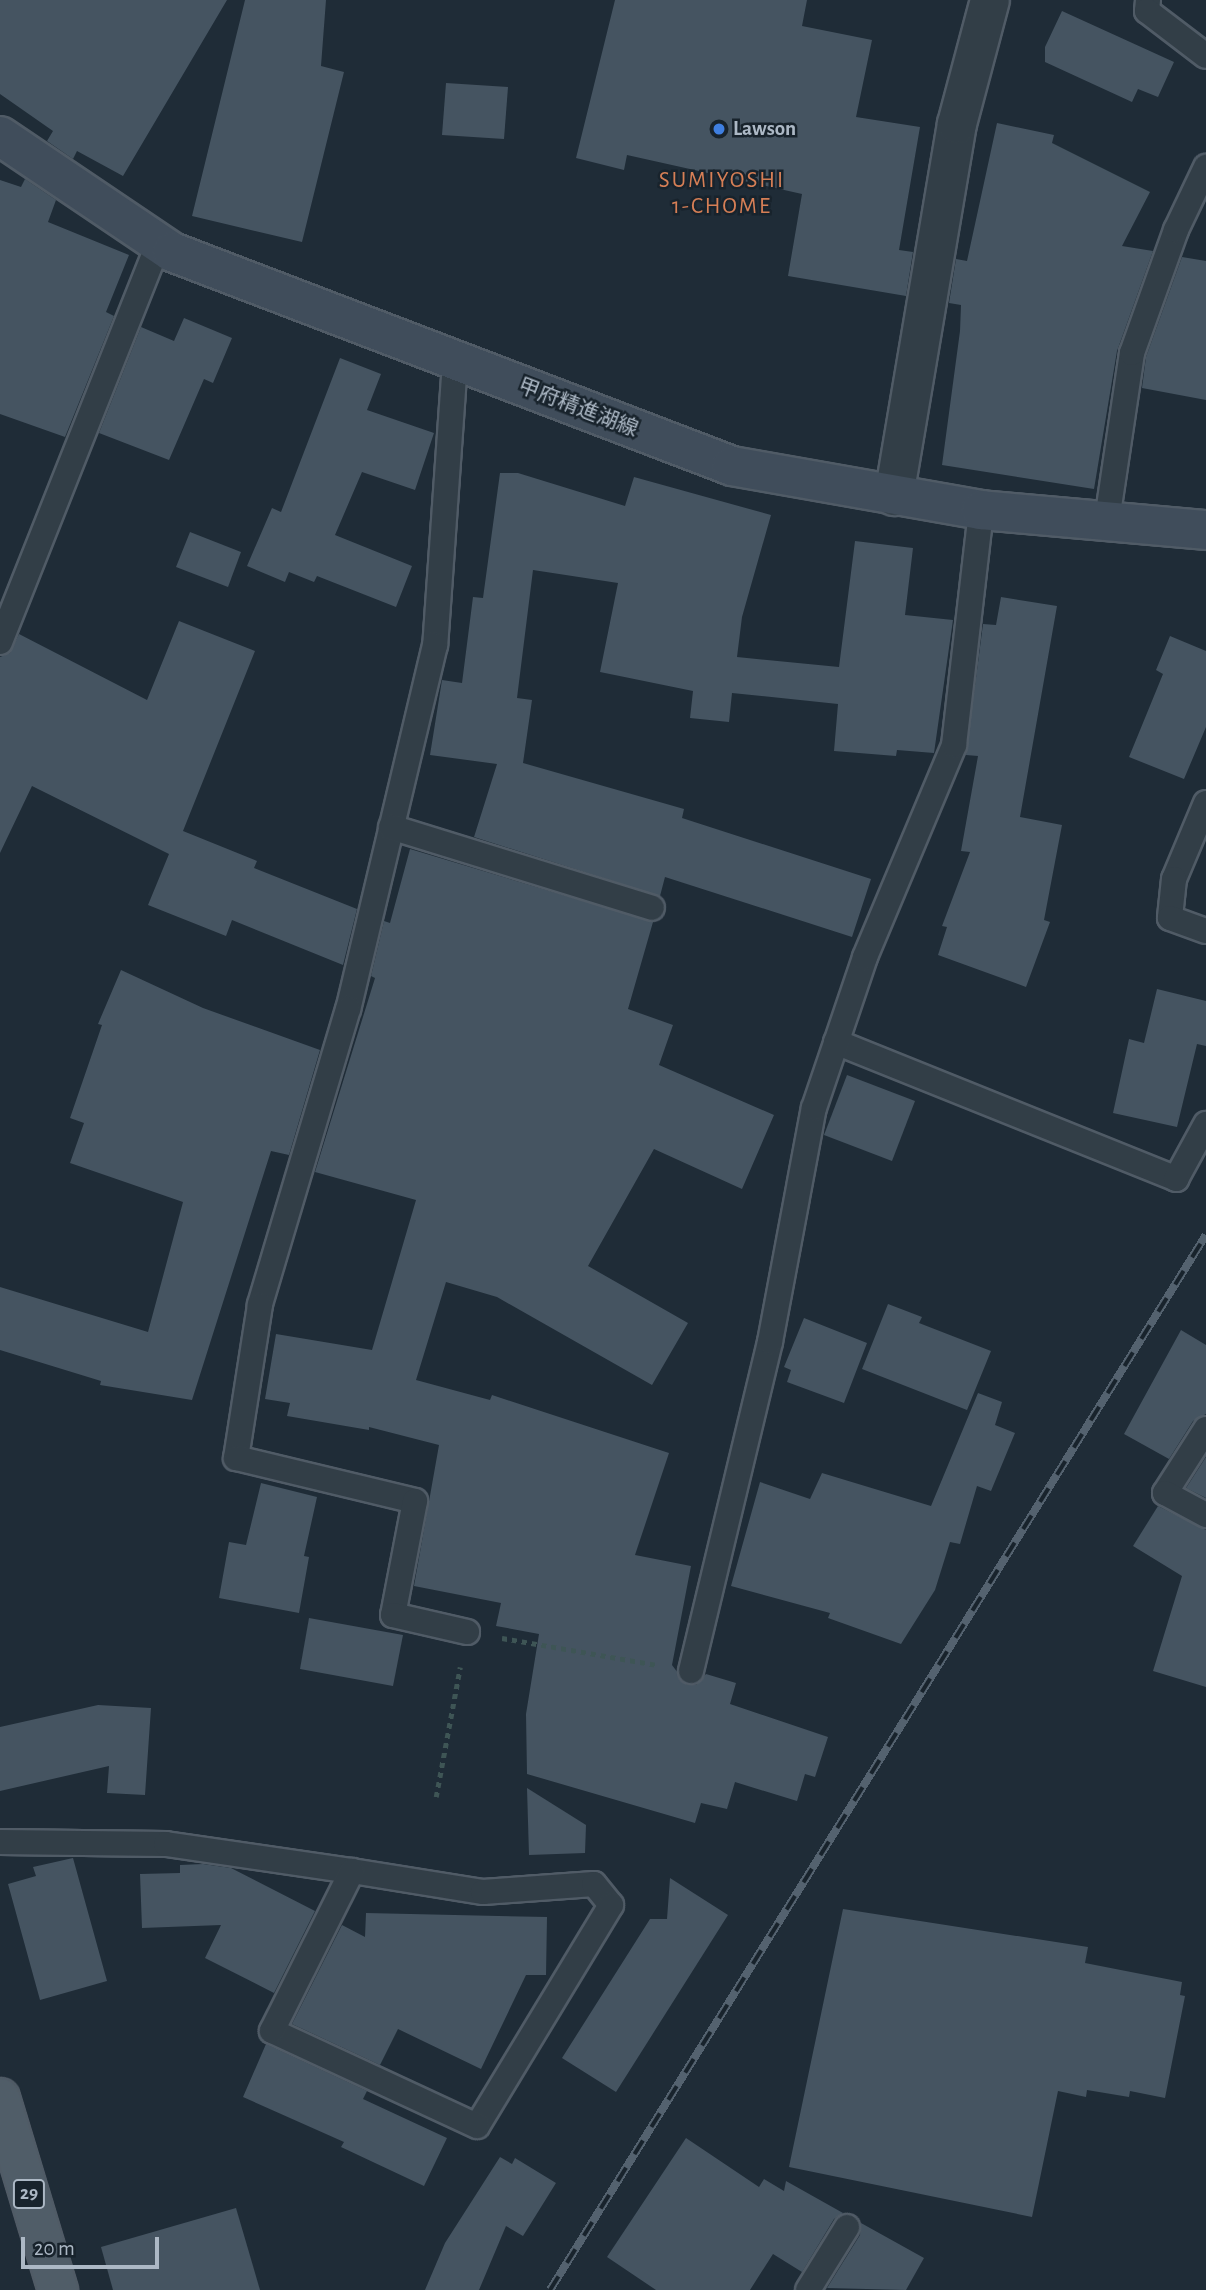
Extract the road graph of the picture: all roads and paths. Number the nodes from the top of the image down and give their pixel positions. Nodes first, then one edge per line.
1 (990, 0) edge
2 (1148, 0) edge
3 (1206, 56) edge
4 (0, 136) edge
5 (1206, 167) edge
6 (159, 243) junction
7 (455, 362) junction
8 (894, 496) junction
9 (981, 510) junction
10 (1107, 520) junction
11 (1206, 530) edge
12 (0, 642) edge
13 (1206, 803) edge
14 (391, 827) junction
15 (652, 908) dead end
16 (1206, 931) edge
17 (836, 1042) junction
18 (1206, 1124) edge
19 (1206, 1429) edge
20 (1206, 1515) edge
21 (467, 1632) junction
22 (691, 1671) joint
23 (436, 1797) dead end
24 (0, 1842) edge
25 (352, 1871) junction
26 (0, 2098) edge
27 (847, 2227) dead end
28 (58, 2290) edge
29 (808, 2290) edge

1 - 8 street
2 - 3 lane
4 - 6 main road, 甲府精進湖線
5 - 10 lane
6 - 7 main road, 甲府精進湖線
6 - 12 lane
7 - 8 main road, 甲府精進湖線
7 - 14 lane
8 - 9 main road, 甲府精進湖線
9 - 10 main road, 甲府精進湖線
9 - 17 lane
10 - 11 main road, 甲府精進湖線
13 - 16 lane
14 - 15 lane
14 - 21 lane
17 - 18 lane
17 - 22 lane
19 - 20 lane
21 - 22 path
21 - 23 path
24 - 25 lane
25 - 25 lane
26 - 28 main road, 29
27 - 29 lane

